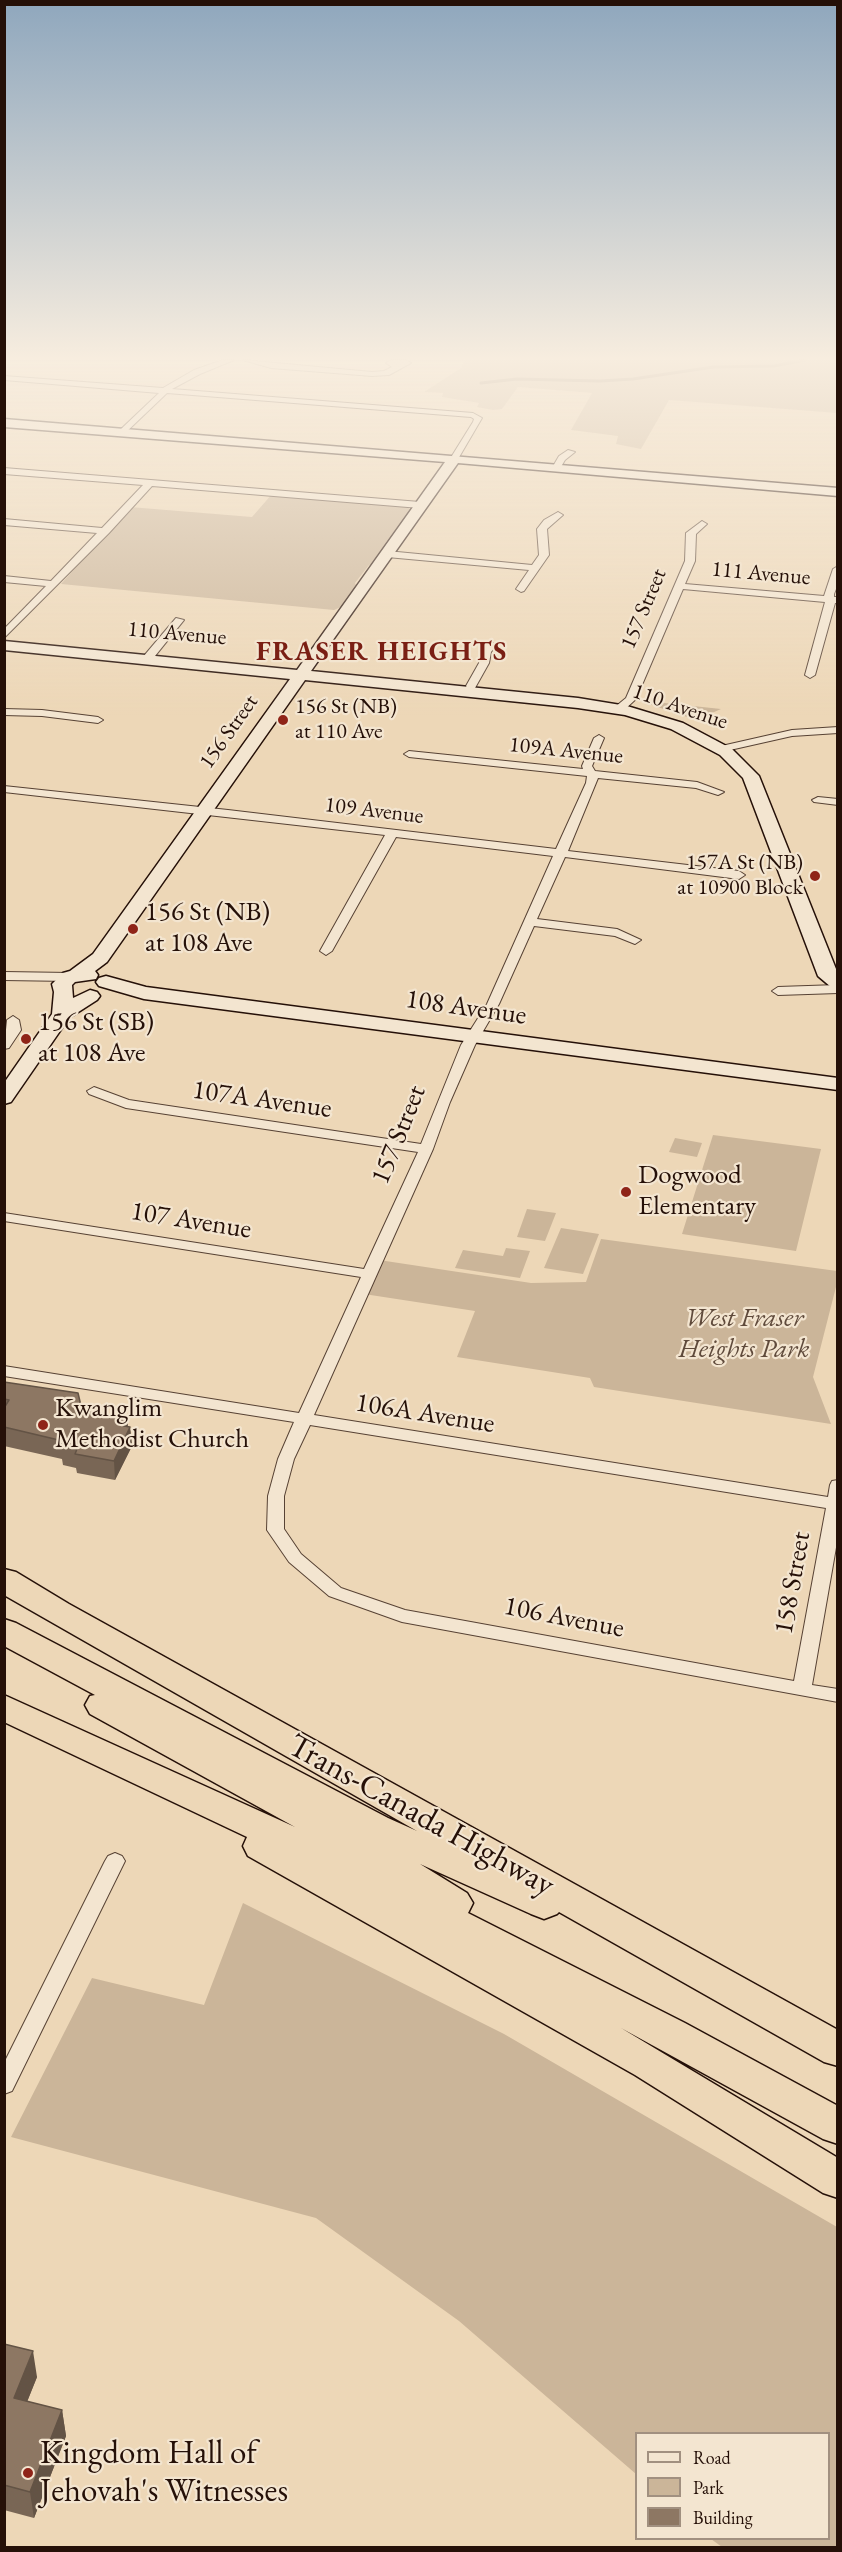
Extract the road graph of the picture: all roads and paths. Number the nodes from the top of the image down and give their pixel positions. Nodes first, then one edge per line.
1 (102, 479) edge
2 (439, 479) edge
3 (686, 479) edge
4 (150, 483) junction
5 (837, 492) edge
6 (420, 505) junction
7 (558, 515) dead end
8 (4, 522) edge
9 (702, 524) dead end
10 (106, 531) junction
11 (387, 554) junction
12 (533, 568) junction
13 (837, 569) edge
14 (4, 579) edge
15 (54, 584) junction
16 (680, 586) junction
17 (521, 589) dead end
18 (833, 600) edge
19 (179, 620) dead end
20 (4, 635) edge
21 (4, 640) edge
22 (492, 644) dead end
23 (4, 645) edge
24 (149, 656) junction
25 (302, 671) junction
26 (810, 675) dead end
27 (400, 684) junction
28 (471, 686) junction
29 (622, 707) junction
30 (4, 712) edge
31 (98, 720) dead end
32 (837, 730) edge
33 (599, 738) dead end
34 (726, 748) junction
35 (409, 754) dead end
36 (592, 774) junction
37 (4, 789) edge
38 (718, 792) dead end
39 (818, 800) dead end
40 (837, 802) edge
41 (204, 810) junction
42 (392, 833) junction
43 (561, 854) junction
44 (739, 875) dead end
45 (530, 922) junction
46 (634, 940) dead end
47 (326, 951) dead end
48 (837, 969) edge
49 (4, 976) edge
50 (99, 981) junction
51 (68, 983) junction
52 (837, 983) edge
53 (837, 989) edge
54 (778, 991) dead end
55 (62, 1014) junction
56 (13, 1020) dead end
57 (473, 1036) junction
58 (4, 1045) edge
59 (782, 1075) junction
60 (837, 1078) edge
61 (837, 1084) edge
62 (94, 1091) dead end
63 (4, 1098) edge
64 (426, 1149) junction
65 (4, 1217) edge
66 (369, 1274) junction
67 (4, 1371) edge
68 (303, 1420) junction
69 (837, 1485) edge
70 (836, 1504) edge
71 (295, 1558) joint
72 (4, 1580) edge
73 (4, 1631) edge
74 (4, 1652) edge
75 (802, 1690) junction
76 (837, 1696) edge
77 (20, 1715) edge
78 (115, 1861) dead end
79 (713, 1981) junction
80 (671, 2035) junction
81 (837, 2050) edge
82 (4, 2085) edge
83 (837, 2127) edge
84 (837, 2180) edge

1 - 4 street
2 - 6 street, 156 Street
3 - 5 street
4 - 6 street
4 - 10 street
6 - 11 street, 156 Street
7 - 12 street
8 - 10 street
9 - 16 street, 157 Street
10 - 15 street
11 - 12 street
11 - 25 street, 156 Street
12 - 17 street
13 - 18 street
14 - 15 street
15 - 20 street
16 - 18 street, 111 Avenue
16 - 29 street, 157 Street
18 - 26 street
19 - 24 street
21 - 24 street, 110 Avenue
22 - 28 street
23 - 24 street, 110 Avenue
24 - 25 street, 110 Avenue
25 - 27 street, 110 Avenue
25 - 28 street, 110 Avenue
25 - 41 street, 156 Street
27 - 28 street
27 - 29 street, 110 Avenue
28 - 29 street, 110 Avenue
29 - 34 street, 110 Avenue
30 - 31 street
32 - 34 street, 110 Avenue
33 - 36 street, 157 Street
34 - 48 street
34 - 52 street
35 - 36 street, 109A Avenue
36 - 38 street, 109A Avenue
36 - 43 street, 157 Street
37 - 41 street, 109 Avenue
39 - 40 street
41 - 42 street, 109 Avenue
41 - 50 street, 156 Street
42 - 43 street, 109 Avenue
42 - 47 street
43 - 44 street, 109 Avenue
43 - 45 street, 157 Street
45 - 46 street
45 - 57 street, 157 Street
49 - 51 street
50 - 51 street, 156 Street
50 - 51 street, 108 Avenue
50 - 55 street, 156 Street
50 - 57 street, 108 Avenue
51 - 55 street, 156 Street
53 - 54 street
55 - 63 street, 156 Street
56 - 58 street
57 - 59 street, 108 Avenue
57 - 64 street, 157 Street
59 - 60 street, 108 Avenue
59 - 61 street, 108 Avenue
62 - 64 street, 107A Avenue
64 - 66 street, 157 Street
65 - 66 street, 107 Avenue
66 - 68 street, 157 Street
67 - 68 street, 106A Avenue
68 - 70 street, 106A Avenue
68 - 71 street, 157 Street
69 - 70 street, 158 Street
70 - 75 street, 158 Street
71 - 75 street, 106 Avenue
72 - 79 highway, Trans-Canada Highway
73 - 79 highway
74 - 80 highway
75 - 76 street, 106 Avenue
77 - 80 highway
77 - 84 highway
78 - 82 street
79 - 81 highway, Trans-Canada Highway
80 - 83 highway

